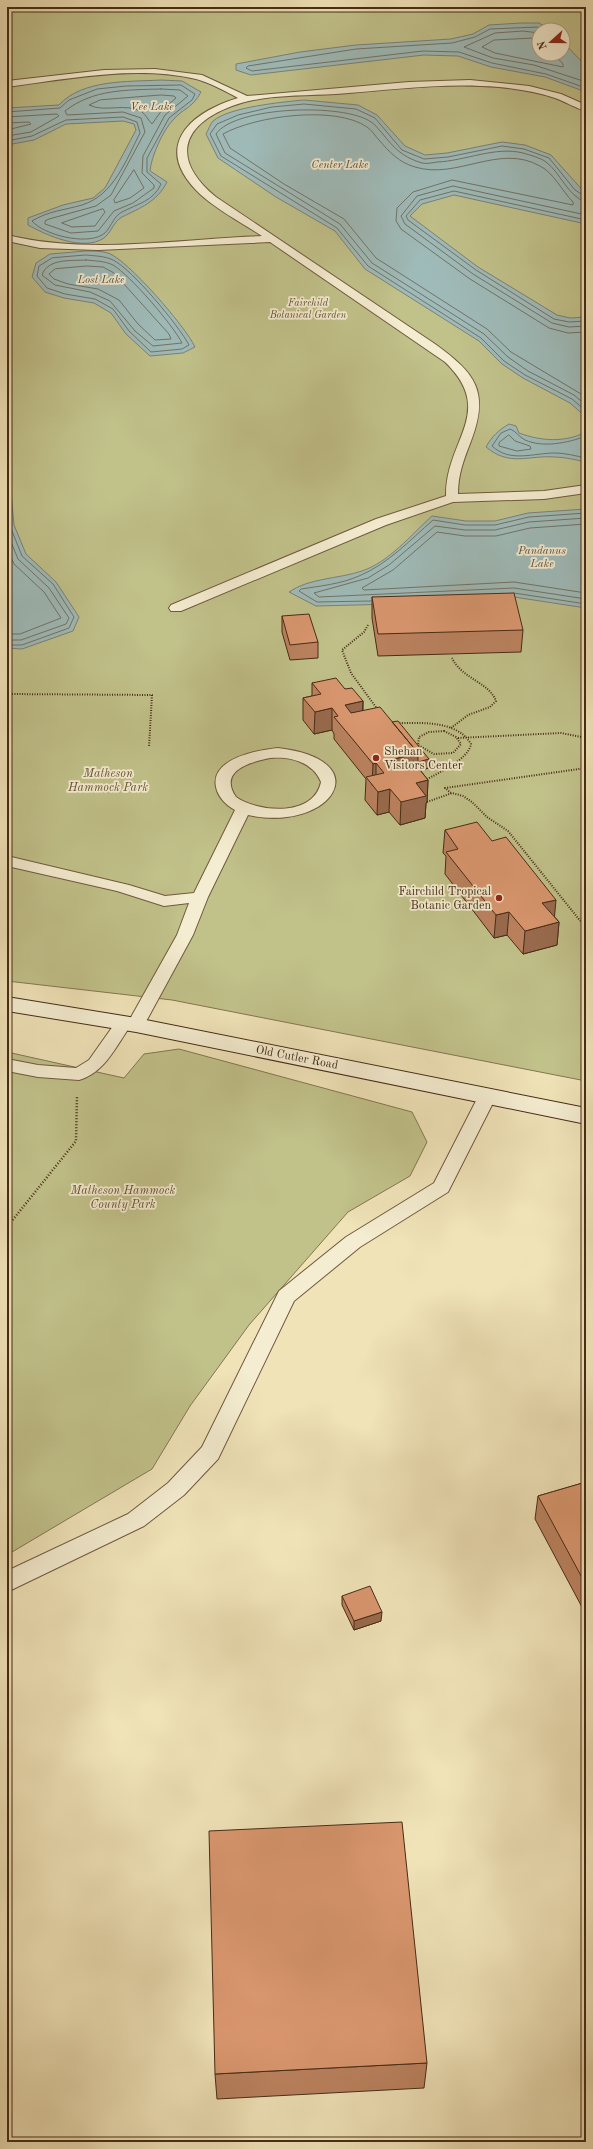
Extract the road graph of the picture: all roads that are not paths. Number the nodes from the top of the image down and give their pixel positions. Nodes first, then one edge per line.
1 (7, 84) edge
2 (246, 99) junction
3 (586, 108) edge
4 (7, 238) edge
5 (272, 238) junction
6 (582, 491) edge
7 (452, 498) junction
8 (176, 608) dead end
9 (244, 808) junction
10 (7, 860) edge
11 (200, 897) junction
12 (7, 1004) edge
13 (130, 1024) junction
14 (7, 1065) edge
15 (488, 1096) junction
16 (586, 1116) edge
17 (7, 1582) edge

1 - 2 lane
2 - 3 lane
2 - 5 lane
4 - 5 lane
5 - 7 lane
6 - 7 lane
7 - 8 lane
9 - 9 lane
9 - 11 lane
10 - 11 lane
11 - 13 lane
12 - 13 main road, Old Cutler Road
13 - 14 lane
13 - 15 main road, Old Cutler Road
15 - 16 main road, Old Cutler Road
15 - 17 lane

